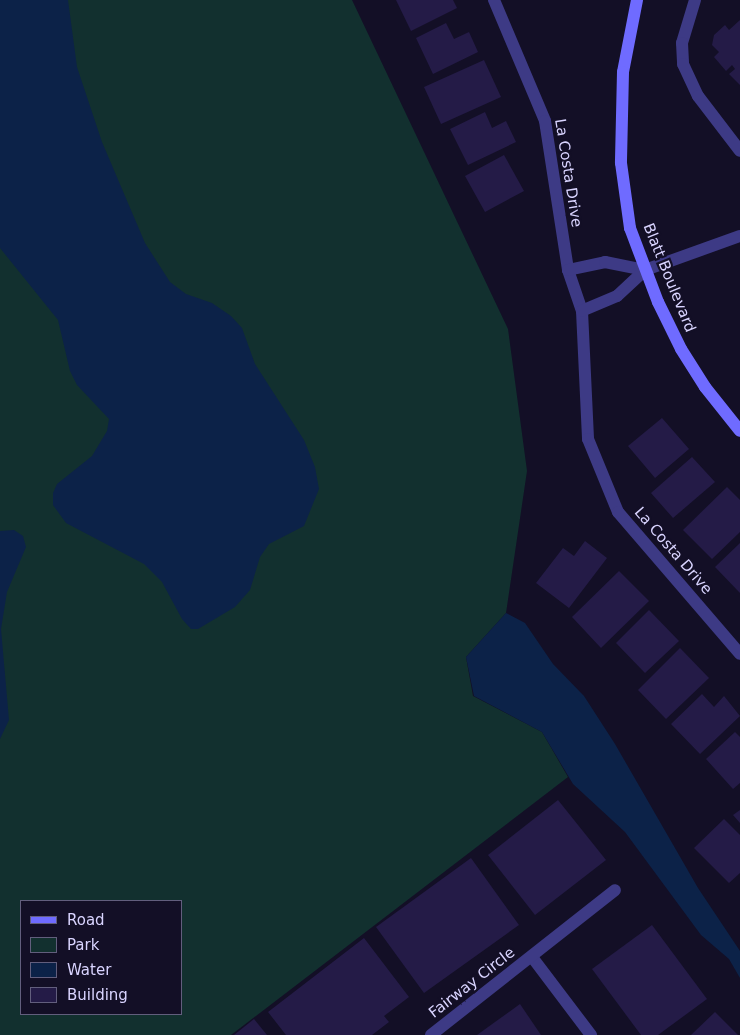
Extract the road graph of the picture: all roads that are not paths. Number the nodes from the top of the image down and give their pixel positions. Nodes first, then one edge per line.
1 (494, 0) edge
2 (637, 0) edge
3 (695, 0) edge
4 (740, 151) edge
5 (740, 236) edge
6 (568, 270) junction
7 (645, 270) junction
8 (582, 311) junction
9 (740, 431) edge
10 (740, 654) edge
11 (615, 890) dead end
12 (532, 957) junction
13 (431, 1035) edge
14 (591, 1035) edge

1 - 6 street, La Costa Drive
2 - 7 street, Blatt Boulevard
3 - 4 street
5 - 7 street
6 - 7 street
6 - 8 street, La Costa Drive
7 - 8 street
7 - 9 street, Blatt Boulevard
8 - 10 street, La Costa Drive
11 - 12 street, Fairway Circle
12 - 13 street, Fairway Circle
12 - 14 street, Fairway Circle

